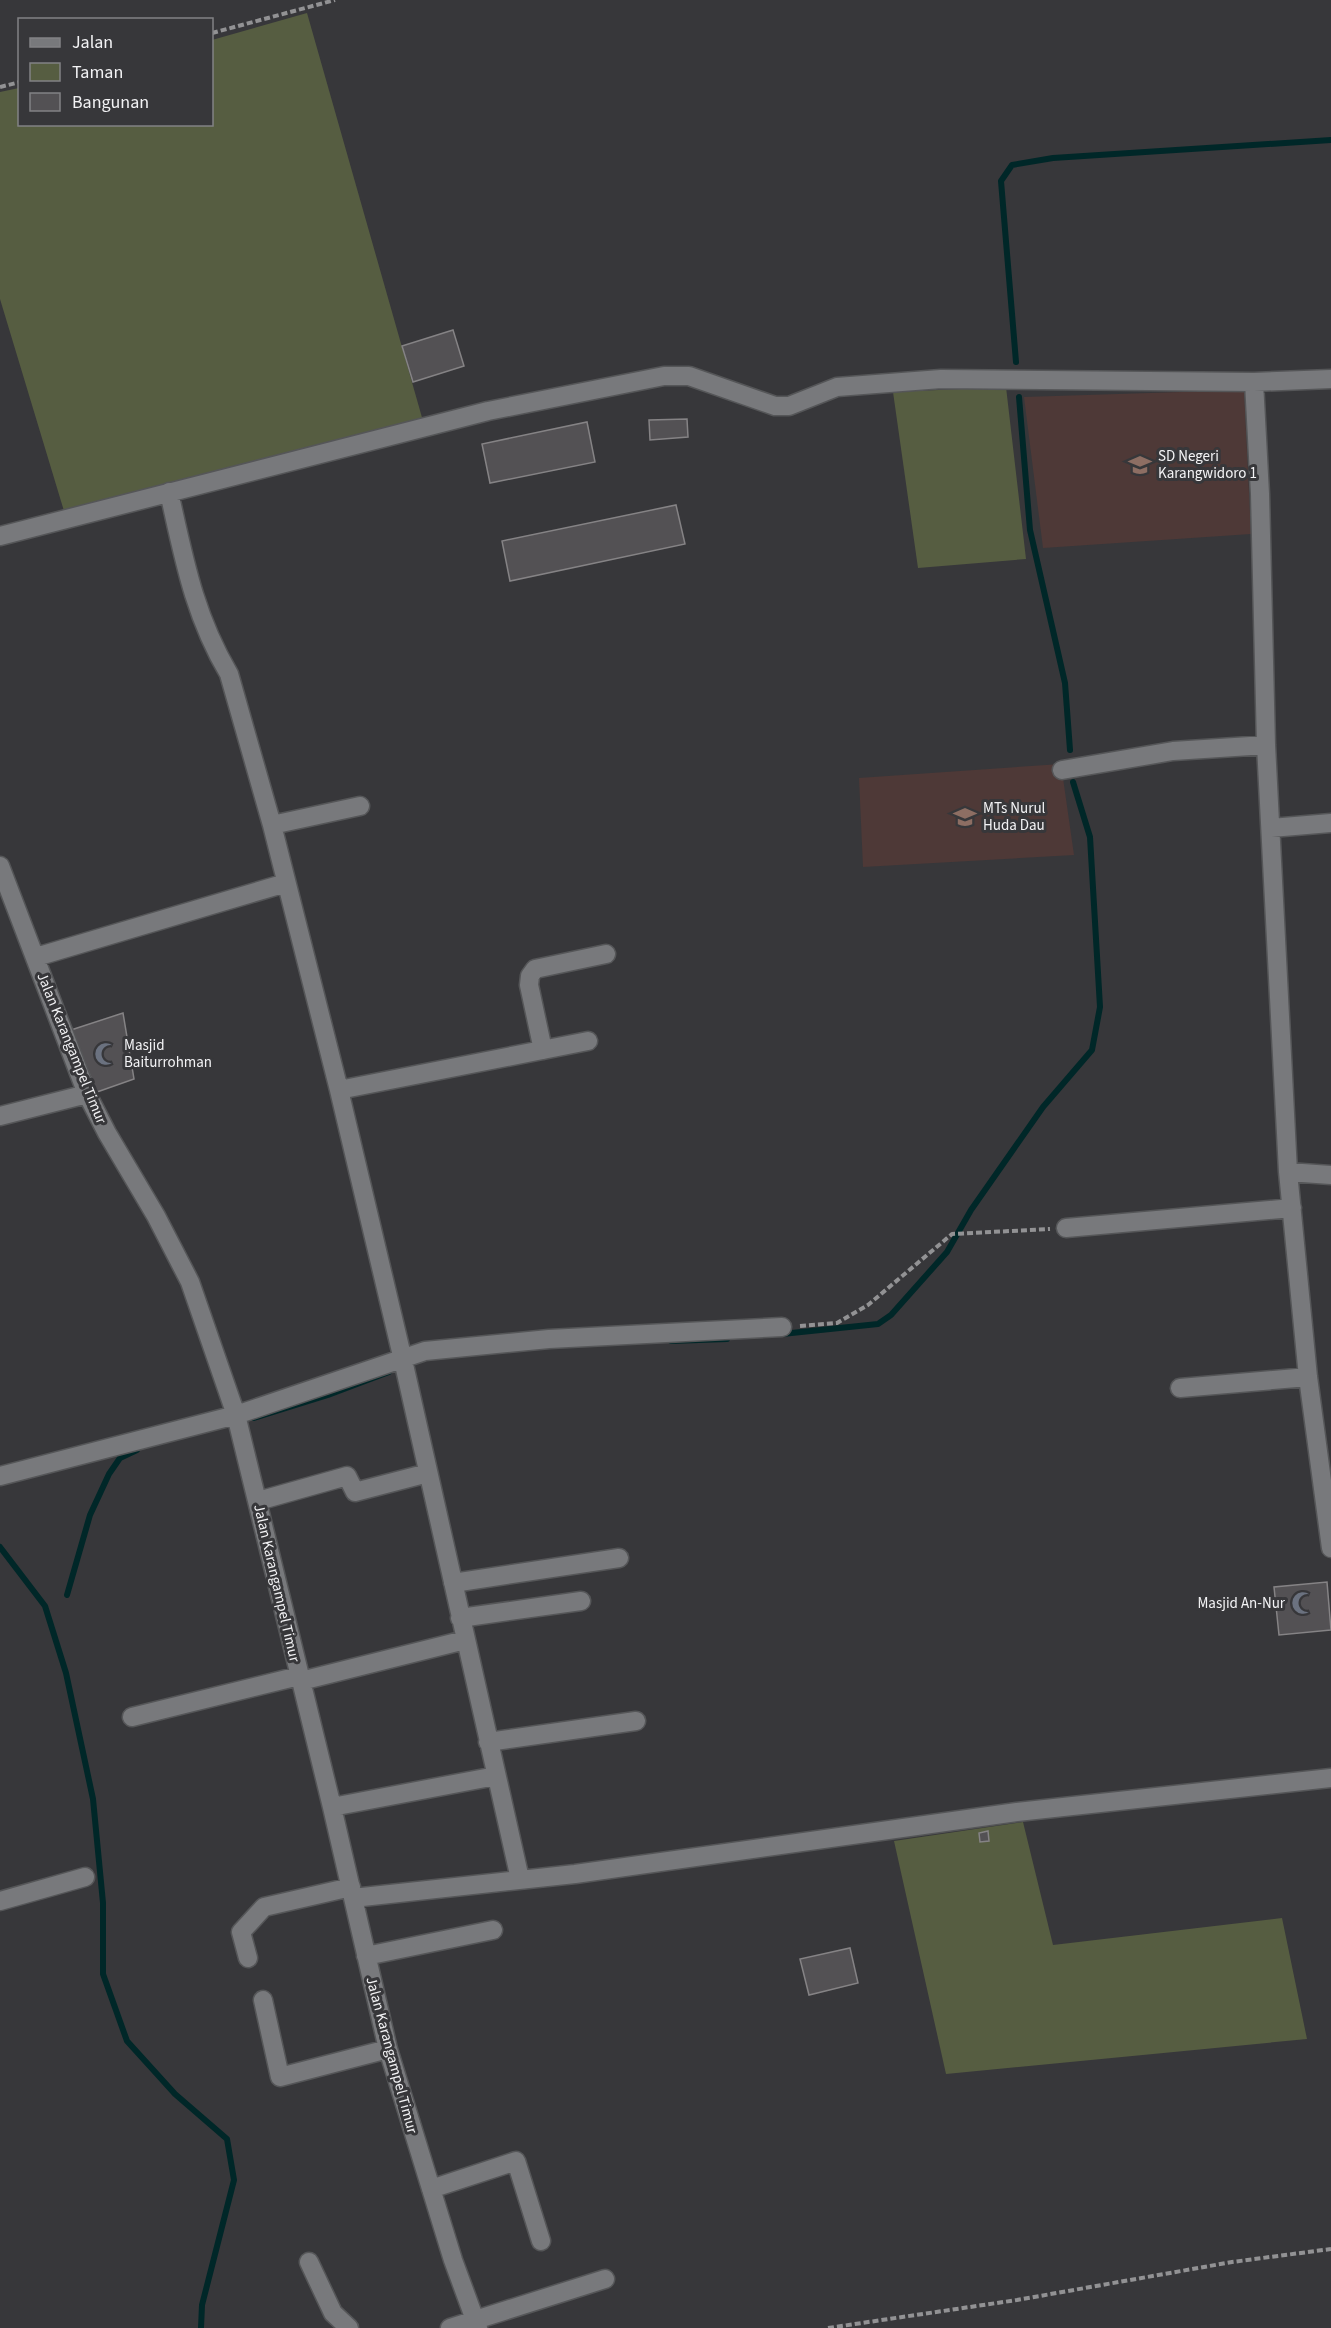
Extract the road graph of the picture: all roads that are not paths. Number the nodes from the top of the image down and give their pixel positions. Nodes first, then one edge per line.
1 (1331, 379) edge
2 (1254, 382) junction
3 (169, 492) junction
4 (0, 536) edge
5 (1266, 745) junction
6 (1062, 770) dead end
7 (360, 806) dead end
8 (1331, 823) edge
9 (272, 825) junction
10 (1271, 828) junction
11 (0, 866) edge
12 (286, 883) junction
13 (606, 954) dead end
14 (36, 957) junction
15 (588, 1041) dead end
16 (543, 1050) junction
17 (339, 1090) junction
18 (87, 1094) junction
19 (0, 1116) edge
20 (1288, 1172) junction
21 (1331, 1175) edge
22 (1292, 1208) junction
23 (1066, 1228) road end
24 (782, 1327) road end
25 (403, 1360) junction
26 (1308, 1377) junction
27 (1180, 1388) dead end
28 (236, 1416) junction
29 (428, 1473) junction
30 (0, 1476) edge
31 (258, 1501) junction
32 (1331, 1548) edge
33 (619, 1558) dead end
34 (453, 1583) junction
35 (581, 1601) dead end
36 (460, 1618) junction
37 (465, 1640) junction
38 (300, 1678) junction
39 (132, 1717) dead end
40 (636, 1721) dead end
41 (488, 1742) junction
42 (496, 1776) junction
43 (1331, 1778) edge
44 (332, 1808) junction
45 (85, 1877) dead end
46 (520, 1879) junction
47 (352, 1892) junction
48 (0, 1901) edge
49 (493, 1930) dead end
50 (366, 1956) junction
51 (248, 1958) dead end
52 (263, 2000) dead end
53 (388, 2049) junction
54 (431, 2188) junction
55 (541, 2241) dead end
56 (309, 2262) dead end
57 (605, 2279) dead end
58 (477, 2324) edge
59 (349, 2328) edge
60 (450, 2328) edge

1 - 2 street
2 - 3 street
2 - 5 street
3 - 4 street
3 - 9 street
5 - 6 street
5 - 10 street
7 - 9 street
8 - 10 street
9 - 12 street
10 - 20 street
11 - 14 street, Jalan Karangampel Timur
12 - 14 street
12 - 17 street
13 - 16 street
14 - 18 street, Jalan Karangampel Timur
15 - 16 street
16 - 17 street
17 - 25 street
18 - 19 street
18 - 28 street, Jalan Karangampel Timur
20 - 21 street
20 - 22 street
22 - 23 street
22 - 26 street
24 - 25 street
25 - 28 street
25 - 29 street
26 - 27 street
26 - 32 street
28 - 30 street
28 - 31 street, Jalan Karangampel Timur
29 - 31 street
29 - 34 street
31 - 38 street, Jalan Karangampel Timur
33 - 34 street
34 - 36 street
35 - 36 street
36 - 37 street
37 - 38 street
37 - 41 street
38 - 39 street
38 - 44 street, Jalan Karangampel Timur
40 - 41 street
41 - 42 street
42 - 44 street
42 - 46 street
43 - 46 street
44 - 47 street, Jalan Karangampel Timur
45 - 48 street
46 - 47 street
47 - 50 street, Jalan Karangampel Timur
47 - 51 street
49 - 50 street
50 - 53 street, Jalan Karangampel Timur
52 - 53 street
53 - 54 street, Jalan Karangampel Timur
54 - 55 street
54 - 58 street, Jalan Karangampel Timur
56 - 59 street
57 - 58 street
58 - 60 street

